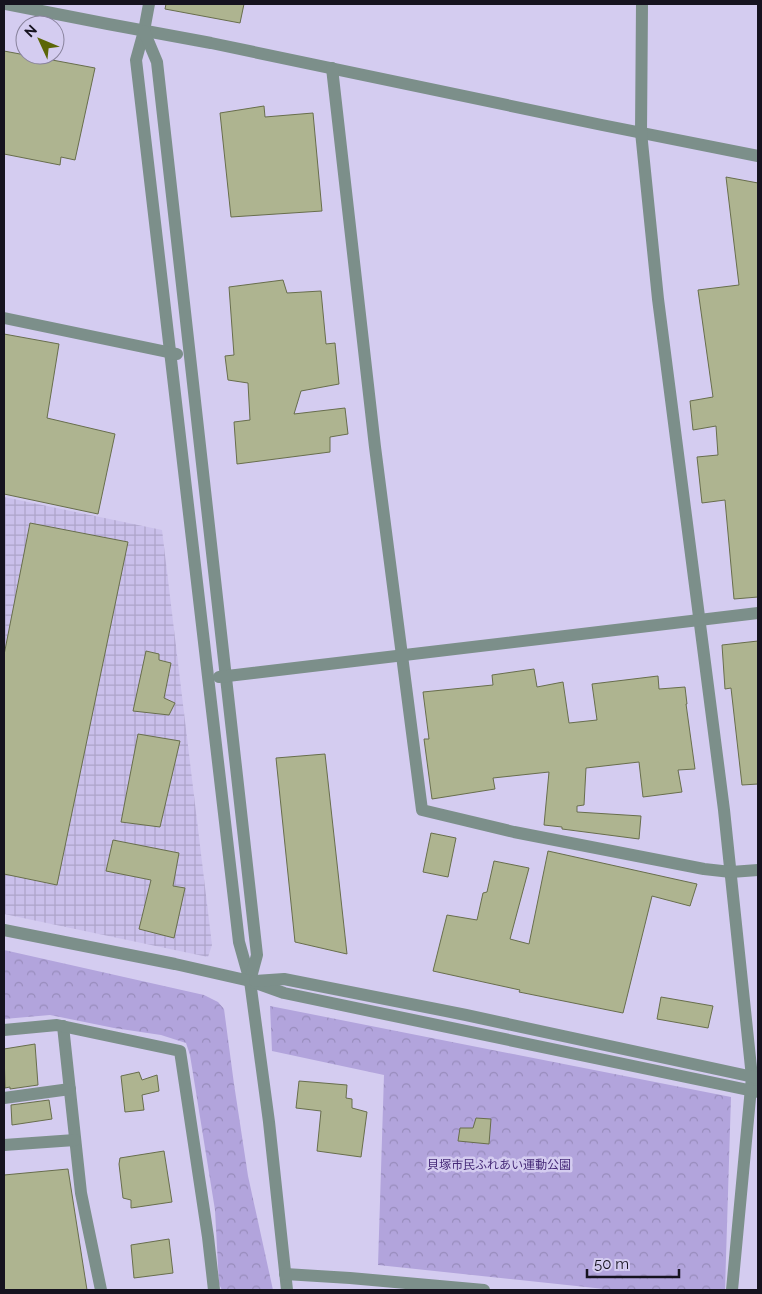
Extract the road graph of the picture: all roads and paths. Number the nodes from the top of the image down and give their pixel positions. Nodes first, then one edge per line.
1 (6, 4) edge
2 (149, 4) edge
3 (642, 4) edge
4 (144, 30) junction
5 (332, 68) junction
6 (641, 132) junction
7 (758, 156) edge
8 (4, 318) edge
9 (170, 353) junction
10 (188, 357) junction
11 (758, 614) edge
12 (699, 620) junction
13 (401, 655) junction
14 (226, 676) junction
15 (209, 678) junction
16 (758, 870) edge
17 (730, 872) junction
18 (4, 930) edge
19 (250, 981) junction
20 (63, 1026) junction
21 (4, 1030) edge
22 (755, 1084) edge
23 (70, 1089) junction
24 (4, 1098) edge
25 (75, 1140) junction
26 (4, 1145) edge
27 (286, 1274) junction
28 (101, 1290) edge
29 (214, 1290) edge
30 (288, 1290) edge
31 (484, 1290) edge
32 (732, 1290) edge

1 - 4 street
2 - 4 street
3 - 6 street
4 - 5 street
4 - 9 street
4 - 10 street
5 - 6 street
5 - 13 street
6 - 7 street
6 - 12 street
8 - 9 street
9 - 10 street
9 - 15 street
10 - 14 street
11 - 12 street
12 - 13 street
12 - 17 street
13 - 14 street
13 - 17 street
14 - 15 street
14 - 19 street
15 - 19 street
16 - 17 street
17 - 22 street
18 - 19 street
19 - 22 street
19 - 27 street
20 - 21 street
20 - 23 street
20 - 29 street
22 - 32 street
23 - 24 street
23 - 25 street
25 - 26 street
25 - 28 street
27 - 30 street
27 - 31 street

